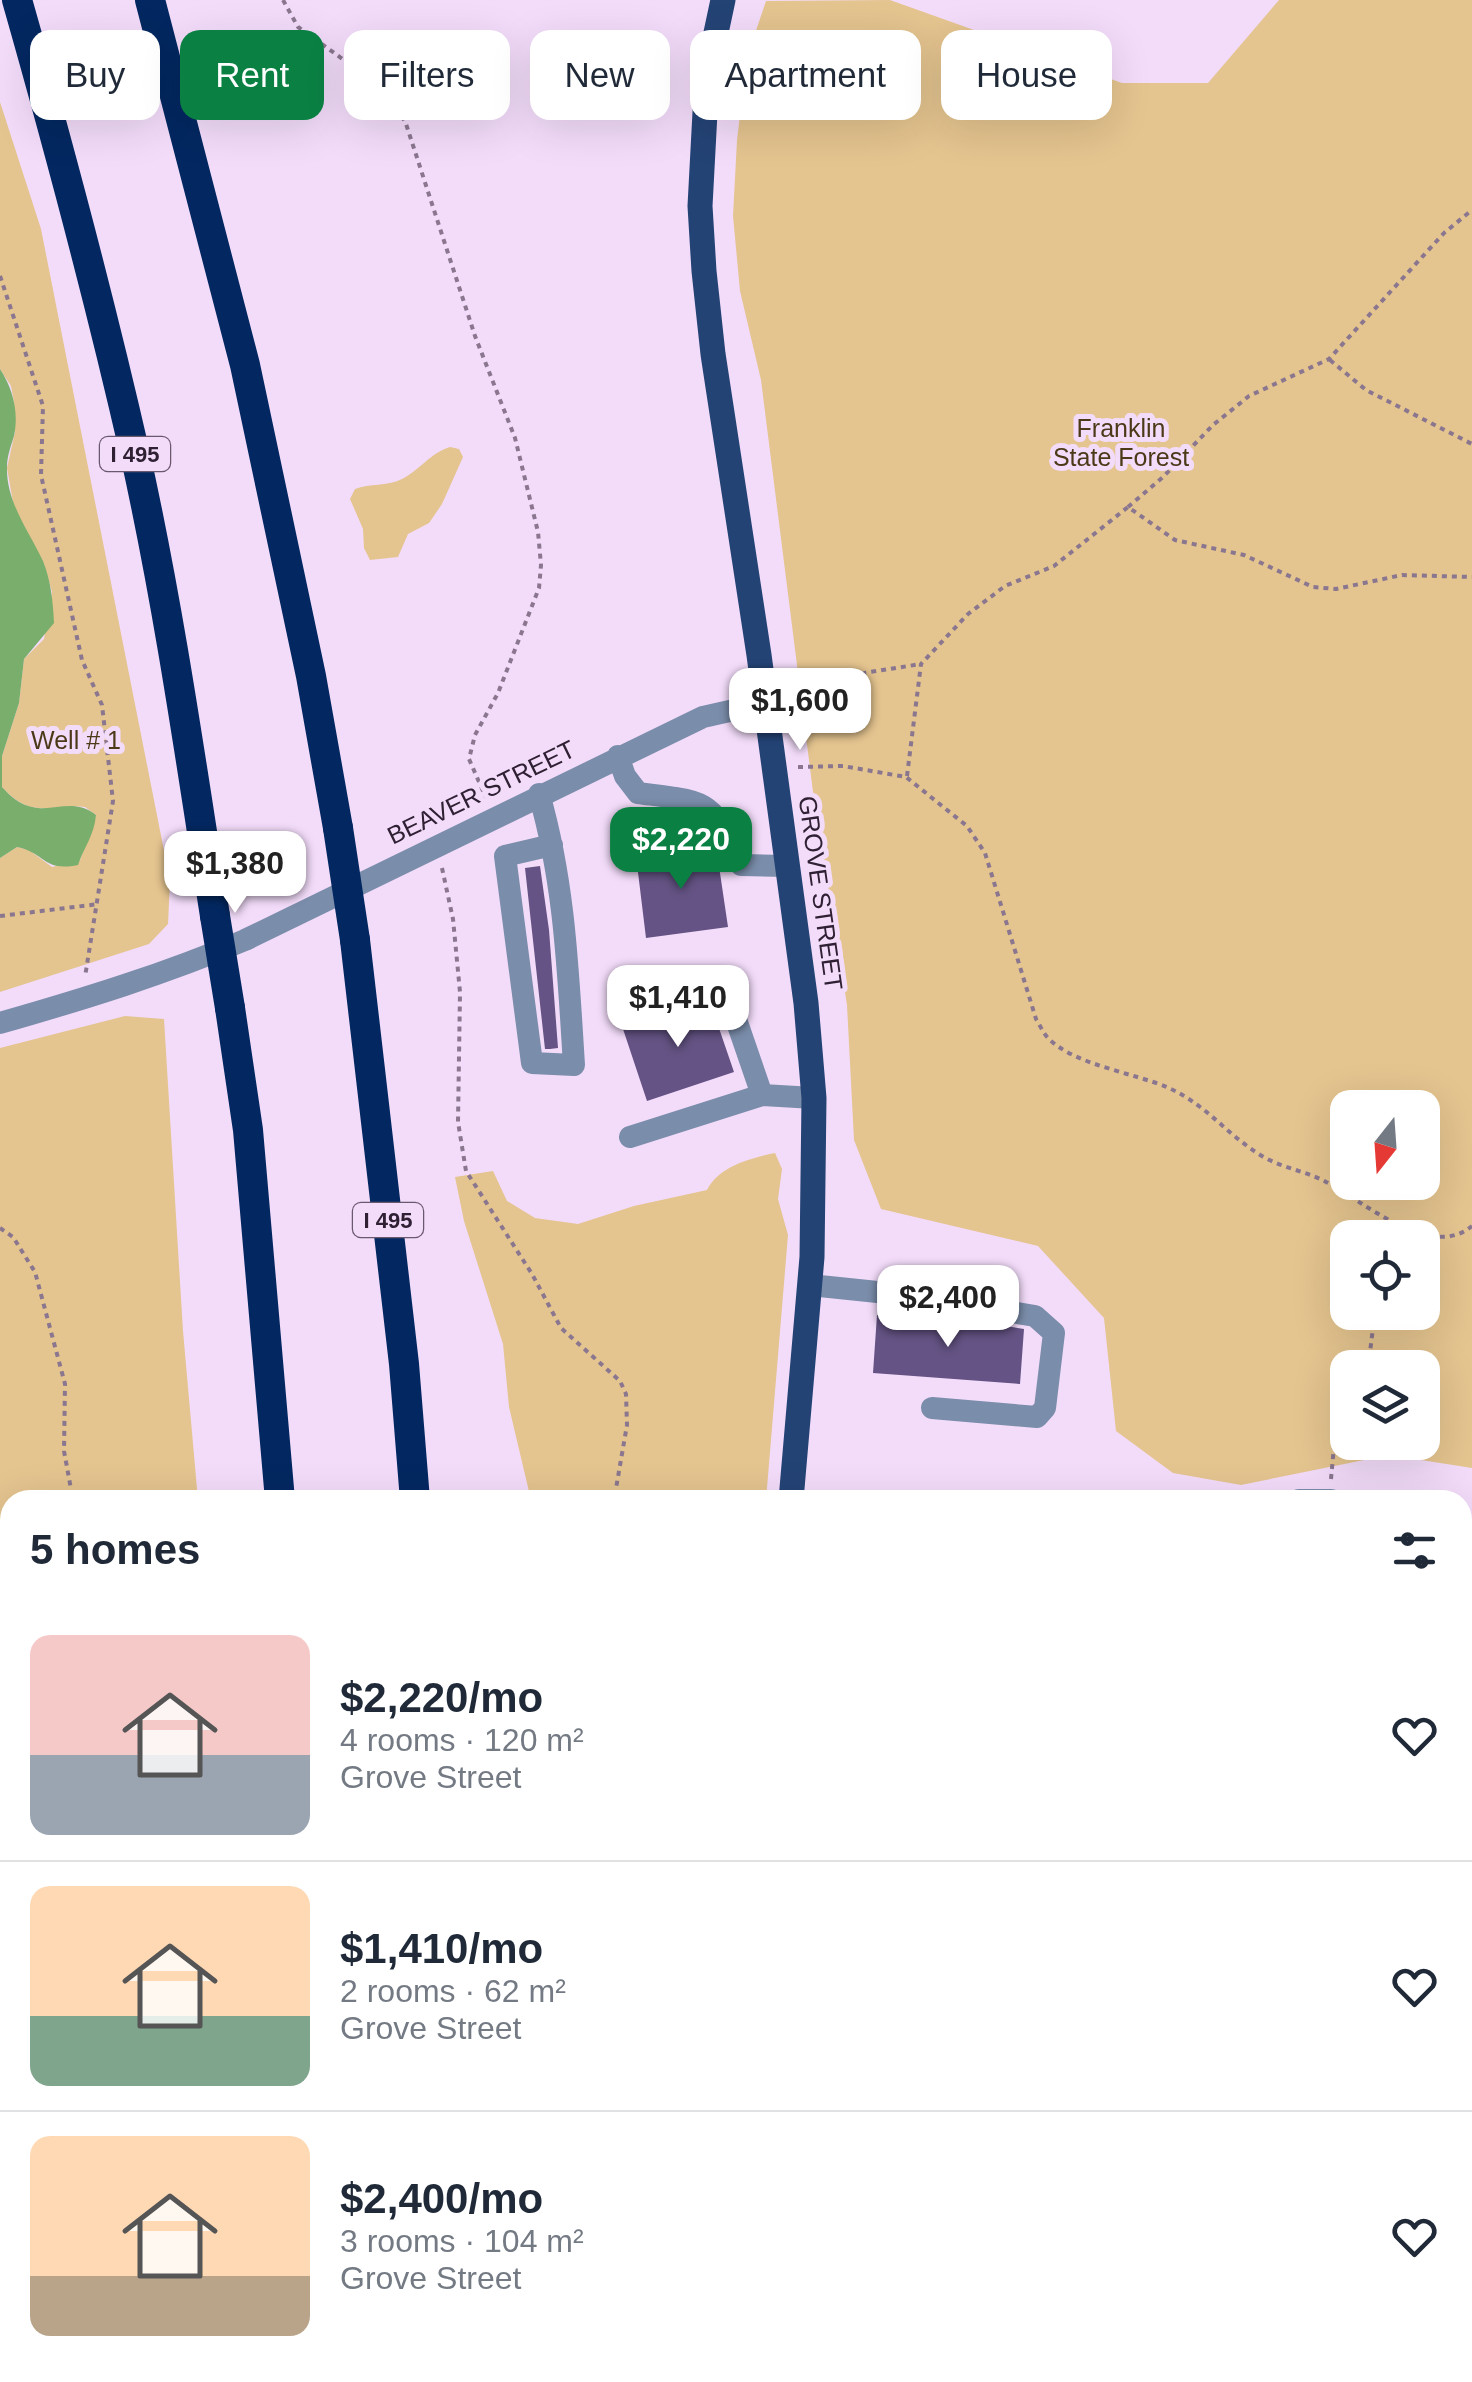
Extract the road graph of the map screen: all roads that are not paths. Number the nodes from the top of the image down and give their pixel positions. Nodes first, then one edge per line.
1 (17, 0) edge
2 (150, 0) edge
3 (723, 0) edge
4 (764, 696) junction
5 (618, 756) junction
6 (539, 794) junction
7 (552, 845) junction
8 (786, 866) junction
9 (729, 999) dead end
10 (0, 1022) edge
11 (762, 1095) junction
12 (814, 1098) junction
13 (630, 1138) dead end
14 (810, 1284) junction
15 (932, 1408) dead end
16 (279, 1490) edge
17 (414, 1490) edge
18 (793, 1490) edge

1 - 16 highway, I 495, bridge
2 - 17 highway, I 495, bridge
3 - 4 main road, GROVE STREET
4 - 5 street, BEAVER STREET
4 - 8 main road, GROVE STREET
5 - 6 street, BEAVER STREET
5 - 8 street
6 - 7 street
6 - 10 street, BEAVER STREET
7 - 7 street
8 - 12 main road, GROVE STREET
9 - 11 street
11 - 12 street
11 - 13 street
12 - 14 main road, GROVE STREET
14 - 15 street
14 - 18 main road, GROVE STREET

